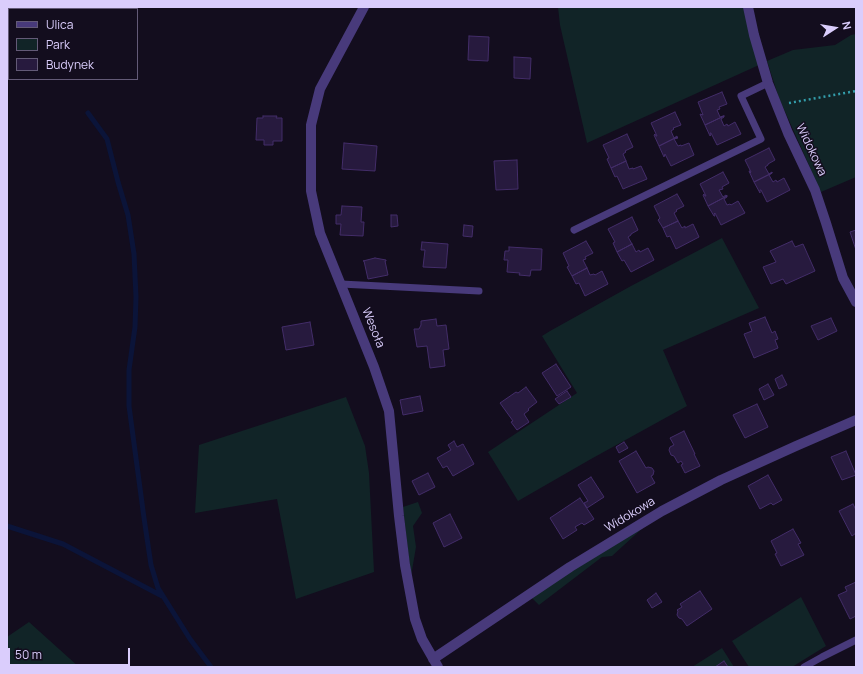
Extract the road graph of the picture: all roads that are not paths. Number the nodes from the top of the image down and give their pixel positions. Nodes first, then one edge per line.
1 (364, 7) edge
2 (748, 7) edge
3 (768, 83) junction
4 (574, 230) dead end
5 (341, 284) junction
6 (478, 291) dead end
7 (856, 302) edge
8 (856, 420) edge
9 (856, 640) edge
10 (436, 663) edge
11 (804, 667) edge

1 - 5 street, Wesoła
2 - 3 street, Widokowa
3 - 4 lane
3 - 7 street, Widokowa
5 - 6 lane
5 - 10 street, Wesoła
8 - 10 street, Widokowa
9 - 11 lane

